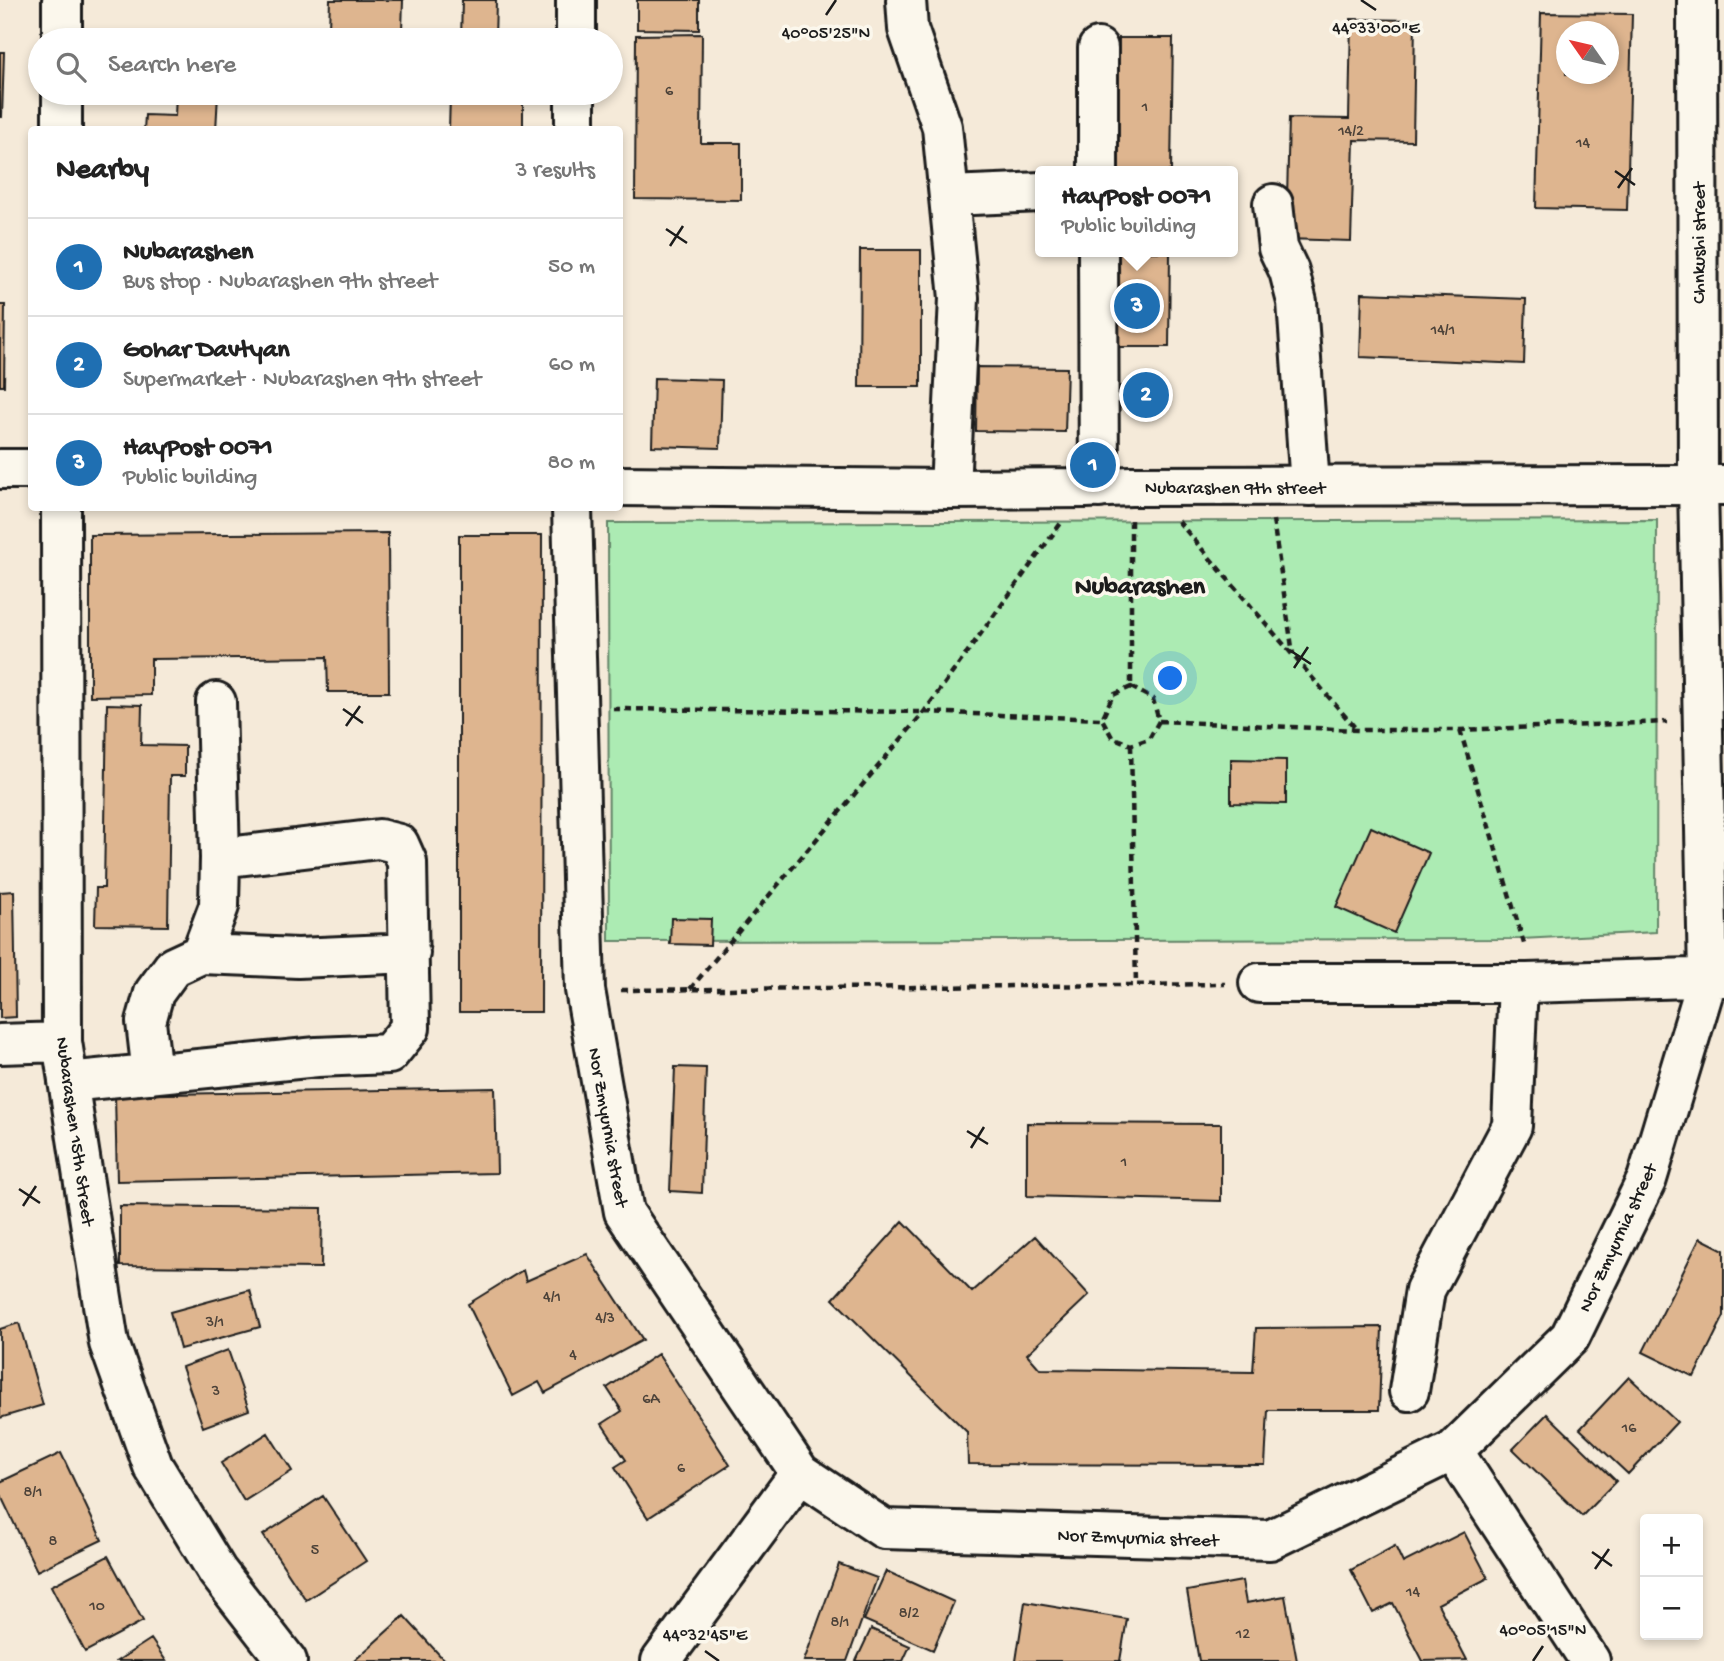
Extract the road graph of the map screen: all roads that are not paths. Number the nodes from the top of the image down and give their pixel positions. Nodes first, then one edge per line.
1 (62, 0) edge
2 (576, 0) edge
3 (906, 0) edge
4 (1697, 0) edge
5 (62, 28) edge
6 (576, 28) edge
7 (1098, 48) dead end
8 (62, 105) edge
9 (575, 105) edge
10 (62, 126) edge
11 (575, 126) edge
12 (1098, 166) edge
13 (1035, 192) edge
14 (949, 196) junction
15 (1273, 204) dead end
16 (1098, 257) edge
17 (0, 469) edge
18 (28, 469) edge
19 (1711, 485) edge
20 (623, 486) edge
21 (1310, 486) junction
22 (1115, 487) junction
23 (950, 489) junction
24 (61, 511) edge
25 (572, 511) edge
26 (216, 702) dead end
27 (220, 858) junction
28 (410, 953) junction
29 (201, 954) junction
30 (1716, 977) edge
31 (1259, 983) road end
32 (1523, 983) junction
33 (62, 1042) junction
34 (0, 1044) edge
35 (152, 1074) junction
36 (68, 1082) junction
37 (1409, 1391) dead end
38 (1454, 1451) junction
39 (800, 1473) junction
40 (287, 1661) edge
41 (661, 1661) edge
42 (1590, 1661) edge

1 - 5 street
2 - 6 street
3 - 14 street
4 - 19 street, Chnkushi street
7 - 12 street
8 - 10 street
9 - 11 street
13 - 14 street
14 - 23 street
15 - 21 street
16 - 22 street
17 - 18 street
19 - 21 street, Nubarashen 9th street
19 - 30 street, Nor Zmyurnia street
20 - 23 street, Nubarashen 9th street
21 - 22 street, Nubarashen 9th street
22 - 23 street, Nubarashen 9th street
24 - 33 street, Nubarashen 15th Street
25 - 39 street, Nor Zmyurnia street
26 - 27 street
27 - 28 street
27 - 29 street
28 - 29 street
28 - 35 street
29 - 35 street
30 - 32 street
30 - 38 street, Nor Zmyurnia street
31 - 32 street
32 - 37 street
33 - 34 street
33 - 36 street, Nubarashen 15th Street
35 - 36 street
36 - 40 street, Nubarashen 15th Street
38 - 39 street, Nor Zmyurnia street
38 - 42 street
39 - 41 street

